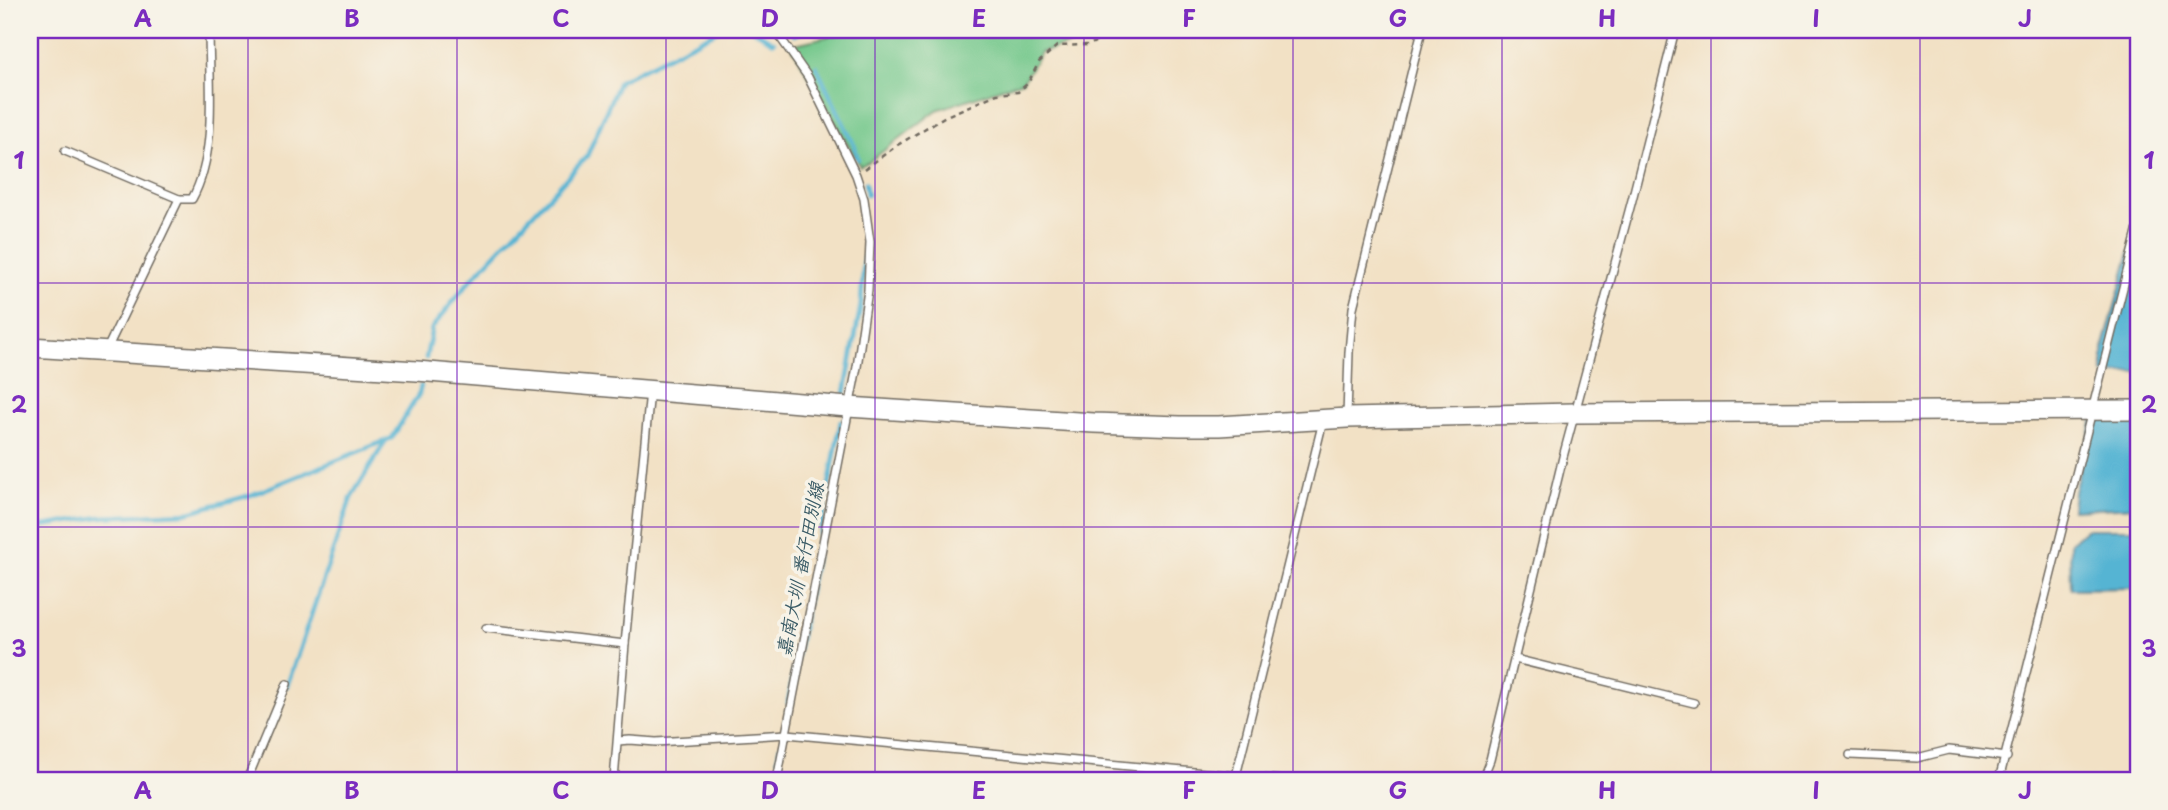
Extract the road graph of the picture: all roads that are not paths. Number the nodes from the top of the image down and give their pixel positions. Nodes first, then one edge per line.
1 (209, 30) edge
2 (775, 30) edge
3 (1422, 30) edge
4 (1675, 30) edge
5 (65, 151) dead end
6 (179, 200) junction
7 (2138, 228) edge
8 (30, 347) edge
9 (105, 352) junction
10 (650, 390) junction
11 (848, 407) junction
12 (2138, 410) edge
13 (2092, 411) junction
14 (1575, 413) junction
15 (1347, 418) junction
16 (1323, 419) junction
17 (486, 628) dead end
18 (625, 644) junction
19 (1515, 659) junction
20 (286, 684) dead end
21 (1694, 703) dead end
22 (786, 734) junction
23 (618, 741) junction
24 (1850, 755) dead end
25 (2007, 757) junction
26 (1235, 778) edge
27 (247, 780) edge
28 (614, 780) edge
29 (777, 780) edge
30 (1280, 780) edge
31 (1482, 780) edge
32 (1999, 780) edge

1 - 6 lane
2 - 11 lane
3 - 15 lane
4 - 14 lane
5 - 6 lane
6 - 9 lane
7 - 13 lane
8 - 9 street
9 - 10 street
10 - 11 street
10 - 18 lane
11 - 16 street
11 - 22 lane
12 - 13 street
13 - 14 street
13 - 25 lane
14 - 15 street
14 - 19 lane
15 - 16 street
16 - 26 lane
17 - 18 lane
18 - 23 lane
19 - 21 lane
19 - 31 lane
20 - 27 lane
22 - 23 lane
22 - 26 lane
22 - 29 lane
23 - 28 lane
24 - 25 lane
25 - 32 lane
26 - 30 lane

